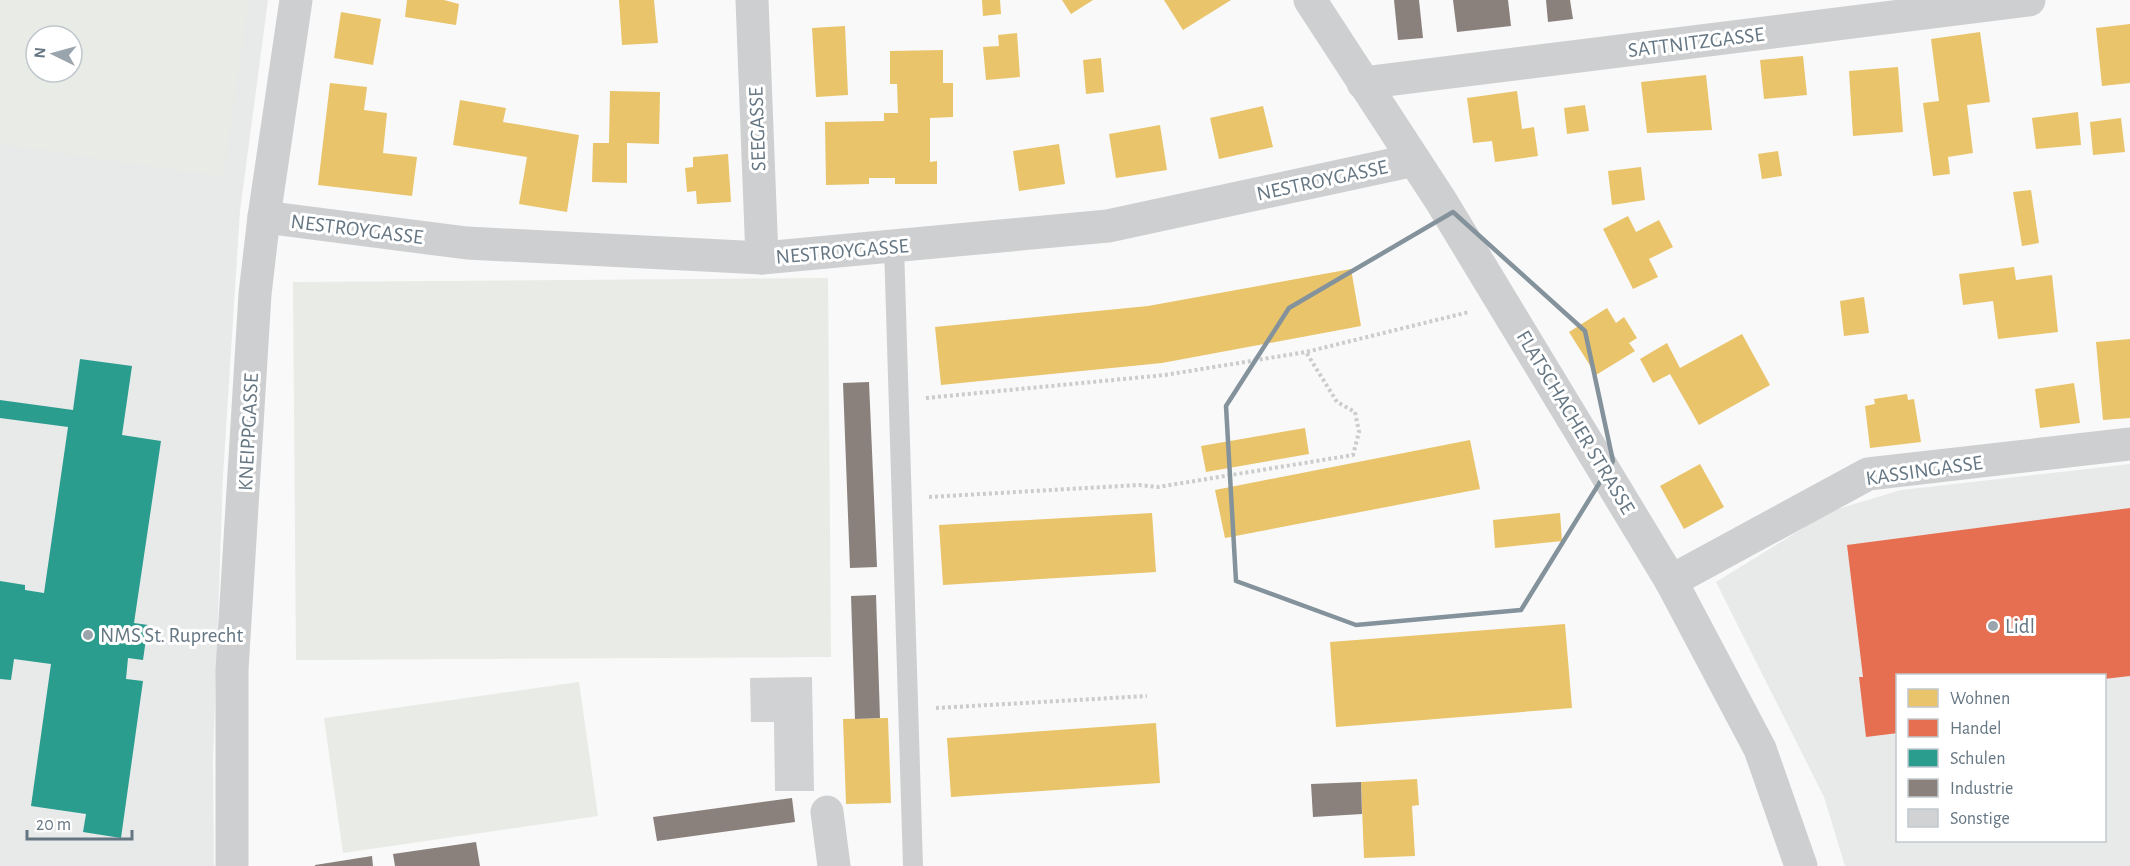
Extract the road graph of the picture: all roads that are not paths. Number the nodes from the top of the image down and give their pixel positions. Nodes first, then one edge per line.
1 (296, 0) edge
2 (752, 0) edge
3 (1310, 0) edge
4 (2028, 0) edge
5 (1363, 83) junction
6 (1414, 160) junction
7 (264, 217) junction
8 (894, 246) junction
9 (762, 258) junction
10 (2130, 444) edge
11 (1671, 581) junction
12 (827, 812) dead end
13 (232, 866) edge
14 (834, 866) edge
15 (913, 866) edge
16 (1801, 866) edge

1 - 7 street, KNEIPPGASSE
2 - 9 street, SEEGASSE
3 - 5 street, FLATSCHACHER STRASSE
4 - 5 street, SATTNITZGASSE
5 - 6 street, FLATSCHACHER STRASSE
6 - 8 street, NESTROYGASSE
6 - 11 street, FLATSCHACHER STRASSE
7 - 9 street, NESTROYGASSE
7 - 13 street, KNEIPPGASSE
8 - 9 street, NESTROYGASSE
8 - 15 lane
10 - 11 street, KASSINGASSE
11 - 16 street, FLATSCHACHER STRASSE
12 - 14 street

